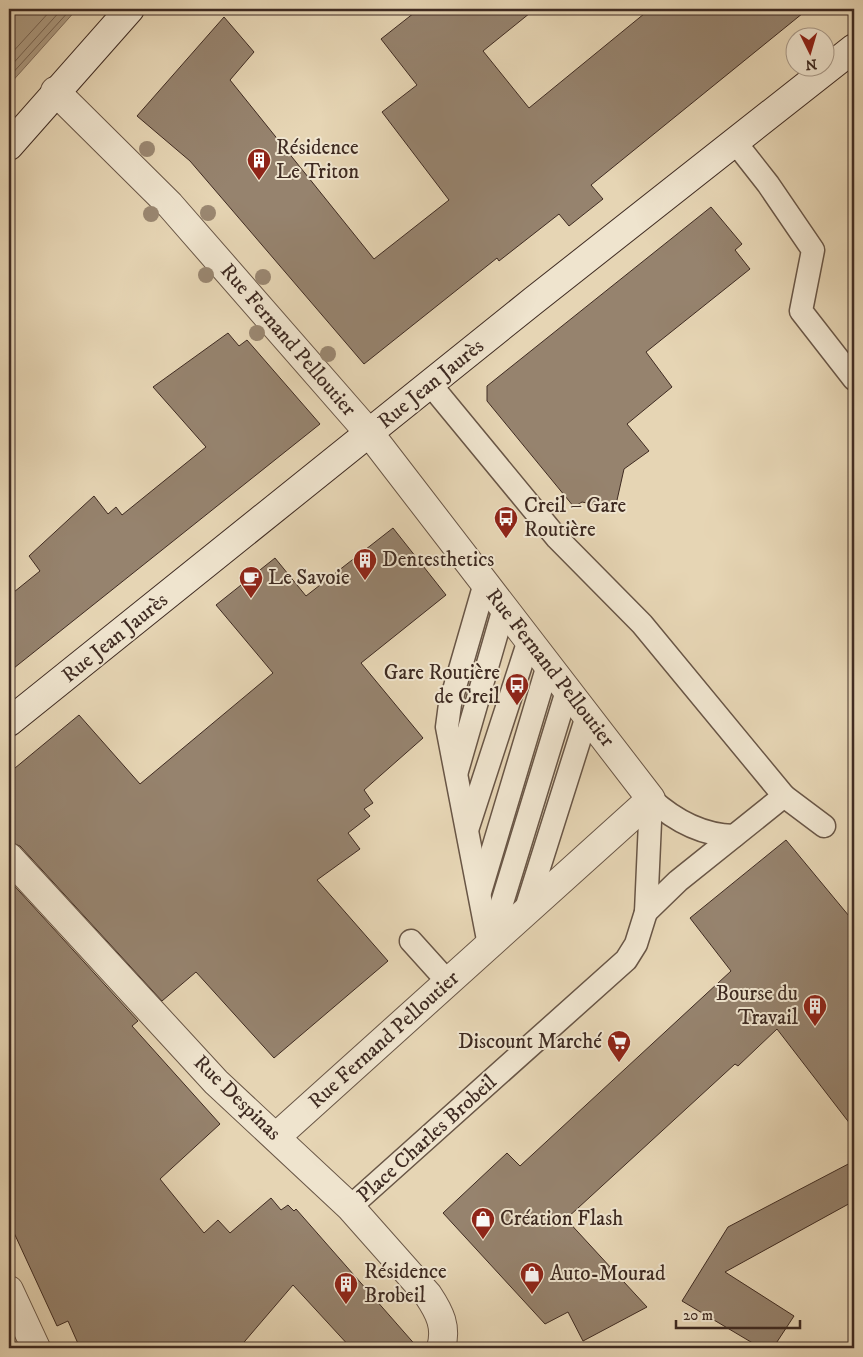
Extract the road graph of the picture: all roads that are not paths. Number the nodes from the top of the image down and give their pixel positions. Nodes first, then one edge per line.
1 (130, 9) edge
2 (854, 48) edge
3 (55, 91) junction
4 (735, 142) junction
5 (9, 146) edge
6 (854, 379) edge
7 (430, 384) junction
8 (370, 434) junction
9 (485, 583) junction
10 (504, 608) junction
11 (529, 640) junction
12 (548, 665) junction
13 (568, 691) junction
14 (587, 716) junction
15 (9, 722) edge
16 (456, 775) junction
17 (784, 796) junction
18 (651, 799) junction
19 (824, 826) dead end
20 (467, 831) junction
21 (734, 836) junction
22 (9, 857) edge
23 (479, 896) junction
24 (525, 912) junction
25 (646, 912) junction
26 (411, 942) dead end
27 (488, 945) junction
28 (448, 982) junction
29 (276, 1138) junction
30 (350, 1207) junction
31 (9, 1290) edge
32 (36, 1348) edge
33 (441, 1348) edge

1 - 3 street
2 - 4 street, Rue Jean Jaurès
3 - 5 street
3 - 8 street, Rue Fernand Pelloutier
4 - 6 lane
4 - 7 street, Rue Jean Jaurès
7 - 8 street, Rue Jean Jaurès
7 - 17 lane
8 - 9 street, Rue Fernand Pelloutier
8 - 15 street, Rue Jean Jaurès
9 - 10 street, Rue Fernand Pelloutier
9 - 16 lane
10 - 11 street, Rue Fernand Pelloutier
10 - 16 lane
11 - 12 street, Rue Fernand Pelloutier
11 - 20 lane
12 - 13 street, Rue Fernand Pelloutier
12 - 23 lane
13 - 14 street, Rue Fernand Pelloutier
13 - 27 lane
14 - 18 street, Rue Fernand Pelloutier
14 - 24 lane
16 - 20 lane
17 - 19 lane
17 - 21 lane
18 - 21 lane
18 - 24 street, Rue Fernand Pelloutier
18 - 25 lane, Place Charles Brobeil
20 - 23 lane
21 - 25 lane
22 - 29 street, Rue Despinas
23 - 27 lane
24 - 27 street, Rue Fernand Pelloutier
25 - 30 lane, Place Charles Brobeil
26 - 28 lane
27 - 28 street, Rue Fernand Pelloutier
28 - 29 street, Rue Fernand Pelloutier
29 - 30 street, Rue Despinas
30 - 33 street, Rue Despinas
31 - 32 street

